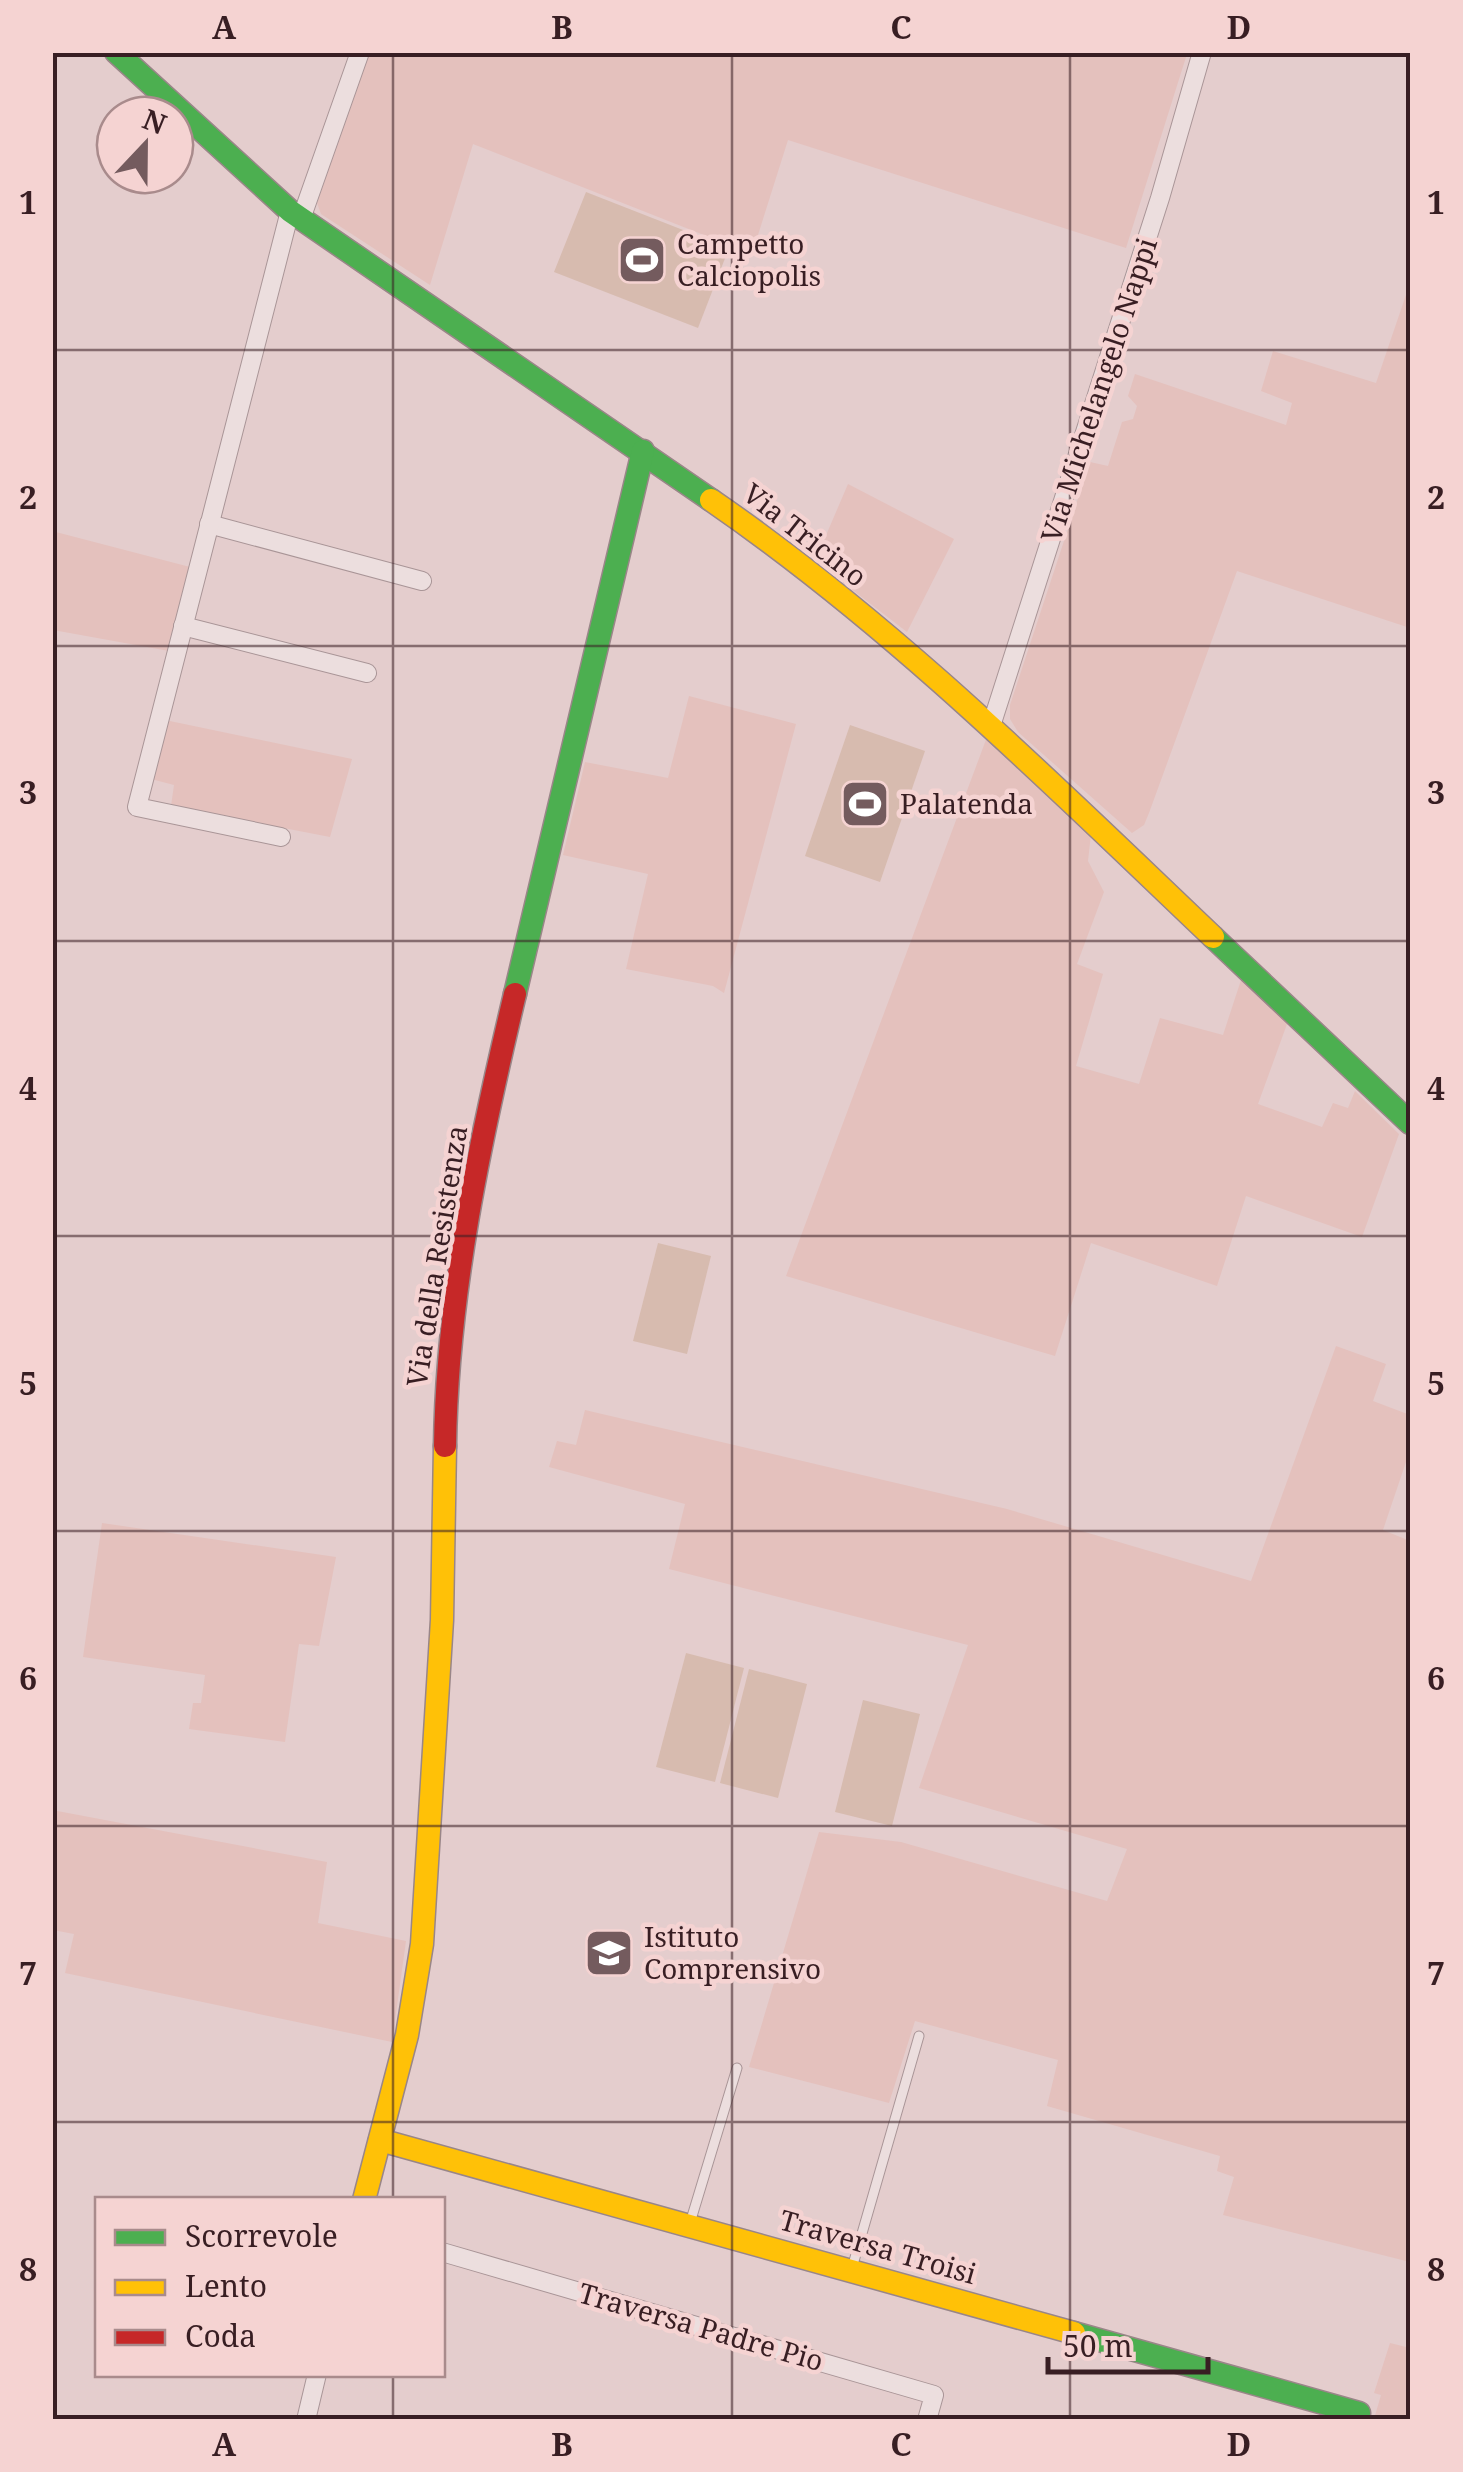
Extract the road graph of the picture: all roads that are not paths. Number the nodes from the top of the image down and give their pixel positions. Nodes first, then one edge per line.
1 (116, 52) edge
2 (360, 52) edge
3 (1202, 52) edge
4 (296, 215) junction
5 (643, 452) junction
6 (210, 524) junction
7 (422, 581) dead end
8 (184, 626) junction
9 (367, 673) dead end
10 (992, 726) junction
11 (282, 837) dead end
12 (1410, 1123) edge
13 (919, 2036) dead end
14 (737, 2068) dead end
15 (380, 2140) junction
16 (365, 2197) edge
17 (689, 2224) junction
18 (445, 2253) edge
19 (852, 2270) junction
20 (317, 2377) edge
21 (1359, 2413) dead end
22 (306, 2420) edge
23 (927, 2420) edge

1 - 4 street, Via Tricino
2 - 4 street
3 - 10 street, Via Michelangelo Nappi
4 - 5 street, Via Tricino
4 - 6 street
5 - 10 street, Via Tricino
5 - 15 street, Via della Resistenza
6 - 7 street
6 - 8 street
8 - 9 street
8 - 11 street
10 - 12 street, Via Tricino
13 - 19 lane
14 - 17 lane
15 - 16 street, Via della Resistenza
15 - 17 street, Traversa Troisi
17 - 19 street, Traversa Troisi
18 - 23 street, Traversa Padre Pio
19 - 21 street, Traversa Troisi
20 - 22 street

